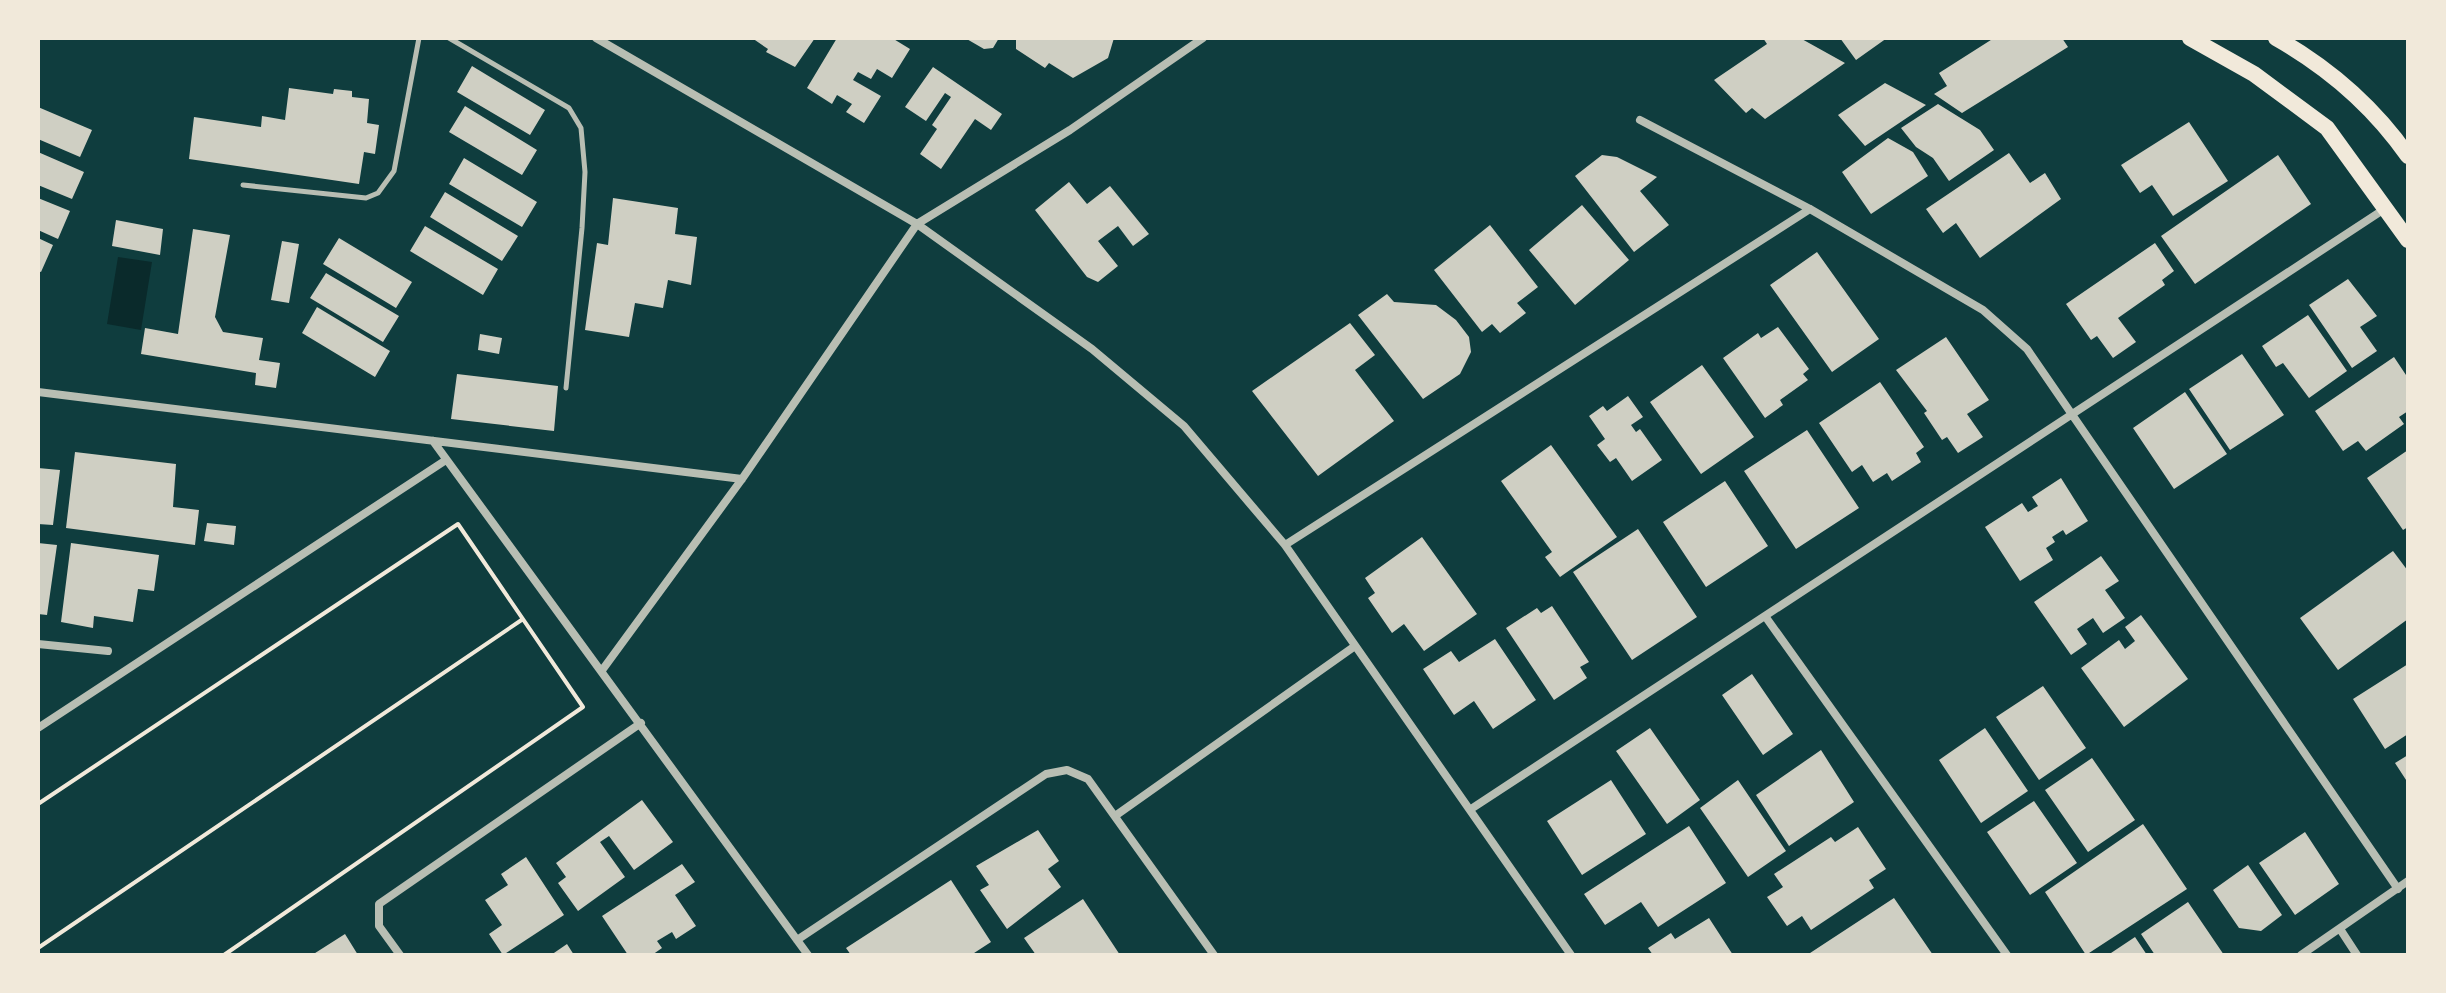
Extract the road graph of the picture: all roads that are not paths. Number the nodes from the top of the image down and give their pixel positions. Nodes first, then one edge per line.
1 (419, 38) edge
2 (449, 38) edge
3 (596, 38) edge
4 (1203, 38) edge
5 (2190, 38) edge
6 (2276, 38) edge
7 (1640, 120) dead end
8 (2408, 156) edge
9 (243, 185) dead end
10 (2386, 208) junction
11 (1810, 209) junction
12 (917, 224) junction
13 (2408, 240) edge
14 (566, 388) dead end
15 (38, 392) edge
16 (2074, 413) junction
17 (433, 441) junction
18 (446, 460) junction
19 (742, 479) junction
20 (1285, 545) junction
21 (1765, 616) junction
22 (38, 644) edge
23 (1355, 646) junction
24 (108, 651) dead end
25 (603, 669) junction
26 (641, 723) junction
27 (38, 728) edge
28 (1471, 809) junction
29 (1115, 816) junction
30 (2408, 881) edge
31 (2398, 889) junction
32 (2340, 929) junction
33 (797, 940) junction
34 (400, 955) edge
35 (808, 955) edge
36 (1214, 955) edge
37 (1571, 955) edge
38 (2007, 955) edge
39 (2301, 955) edge
40 (2357, 955) edge

1 - 9 lane
2 - 14 lane
3 - 12 street
4 - 12 street
5 - 10 main road
6 - 8 main road
7 - 11 street
10 - 13 main road
10 - 16 street
11 - 16 street
11 - 20 street
12 - 19 street
12 - 20 street
15 - 17 street
16 - 21 street
16 - 31 street
17 - 18 street
17 - 19 street
18 - 25 street
18 - 27 street
19 - 25 street
20 - 23 street
21 - 28 street
21 - 38 street
22 - 24 street
23 - 28 street
23 - 29 street
25 - 26 street
26 - 33 street
26 - 34 street
28 - 37 street
29 - 33 street
29 - 36 street
30 - 31 street
31 - 32 street
32 - 39 street
32 - 40 street
33 - 35 street

